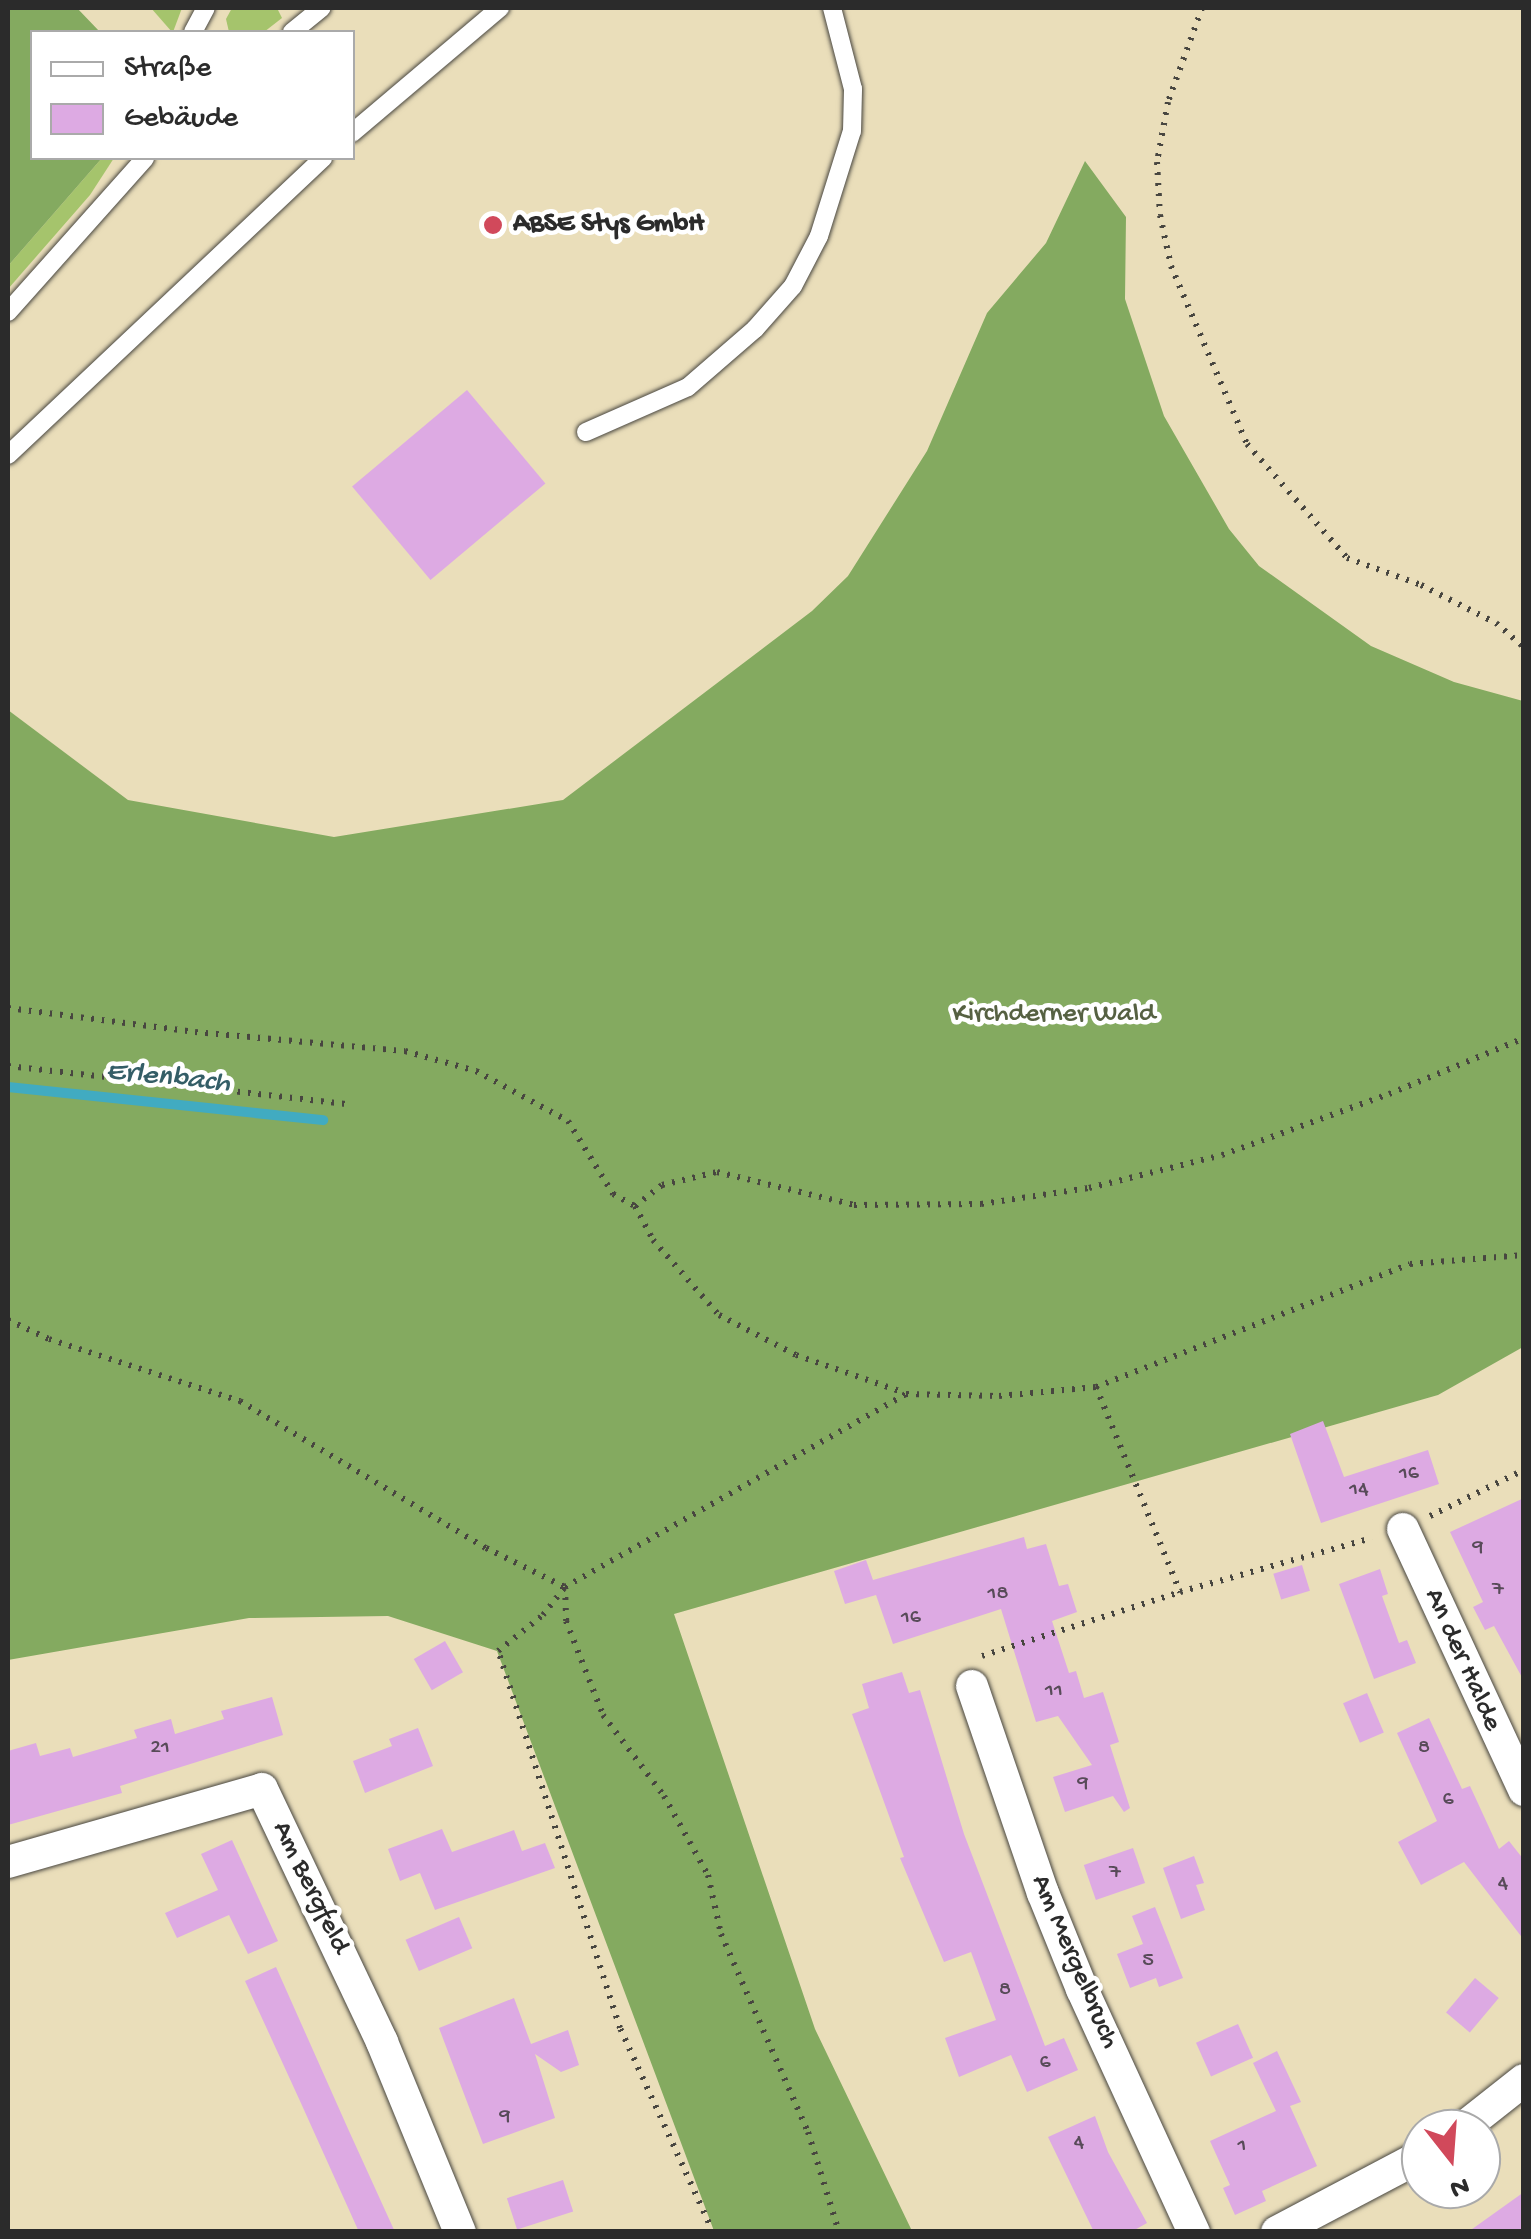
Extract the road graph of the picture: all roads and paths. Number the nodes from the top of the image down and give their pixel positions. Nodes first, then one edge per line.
1 (322, 8) edge
2 (500, 8) edge
3 (832, 8) edge
4 (1202, 8) edge
5 (294, 30) edge
6 (355, 130) edge
7 (143, 160) edge
8 (321, 160) edge
9 (8, 312) edge
10 (586, 432) dead end
11 (8, 455) edge
12 (1524, 647) edge
13 (8, 1008) edge
14 (1524, 1038) edge
15 (8, 1066) edge
16 (346, 1104) dead end
17 (636, 1206) junction
18 (1524, 1255) edge
19 (8, 1320) edge
20 (1096, 1387) junction
21 (906, 1394) junction
22 (1524, 1470) edge
23 (1403, 1529) junction
24 (565, 1588) junction
25 (1180, 1592) junction
26 (972, 1686) joint
27 (1524, 1790) edge
28 (8, 1862) edge
29 (1524, 2080) edge
30 (1487, 2109) edge
31 (1401, 2167) edge
32 (460, 2232) edge
33 (713, 2232) edge
34 (839, 2232) edge
35 (1194, 2232) edge
36 (1277, 2232) edge

1 - 5 lane
2 - 6 lane
3 - 10 lane
4 - 12 path
7 - 9 lane
8 - 11 lane
13 - 17 path
14 - 17 path
15 - 16 path
17 - 21 path
18 - 20 path
19 - 24 path
20 - 21 path
20 - 25 path
21 - 24 path
22 - 23 path
23 - 25 path
23 - 27 street, An der Halde
24 - 33 path
24 - 34 path
25 - 26 path
26 - 35 street, Am Mergelbruch
28 - 32 street, Am Bergfeld
29 - 30 street
31 - 36 street

